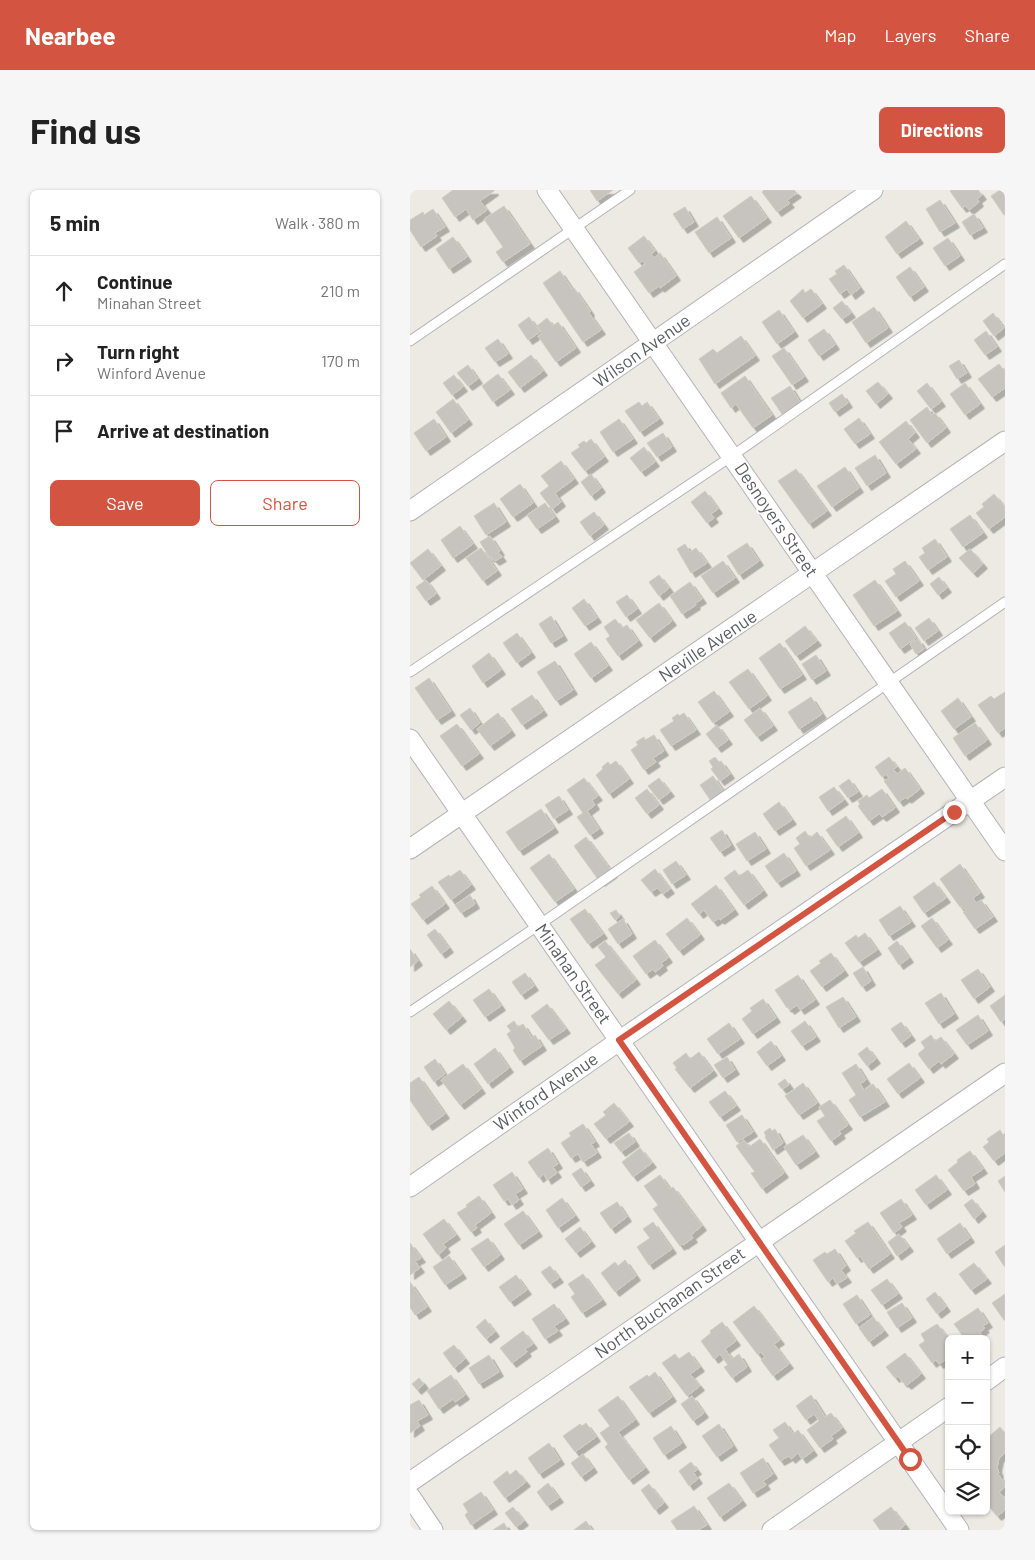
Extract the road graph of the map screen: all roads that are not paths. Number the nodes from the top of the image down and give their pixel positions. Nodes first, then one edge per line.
1 (547, 190) edge
2 (630, 190) edge
3 (873, 190) edge
4 (574, 229) junction
5 (1005, 264) edge
6 (410, 341) edge
7 (654, 343) junction
8 (1005, 441) edge
9 (732, 456) junction
10 (410, 511) edge
11 (812, 574) junction
12 (1005, 602) edge
13 (410, 672) edge
14 (889, 684) junction
15 (410, 739) edge
16 (1005, 777) edge
17 (970, 801) junction
18 (462, 814) junction
19 (410, 849) edge
20 (1005, 851) edge
21 (539, 925) junction
22 (410, 1012) edge
23 (619, 1040) junction
24 (1005, 1073) edge
25 (410, 1187) edge
26 (759, 1241) junction
27 (1005, 1368) edge
28 (987, 1380) edge
29 (945, 1410) edge
30 (898, 1442) junction
31 (410, 1482) edge
32 (410, 1496) edge
33 (433, 1530) edge
34 (772, 1530) edge
35 (959, 1530) edge

1 - 4 street, Desnoyers Street
2 - 4 lane
3 - 7 street, Wilson Avenue
4 - 6 lane
4 - 7 street, Desnoyers Street
5 - 9 lane
7 - 9 street, Desnoyers Street
7 - 10 street, Wilson Avenue
8 - 11 street, Neville Avenue
9 - 11 street, Desnoyers Street
9 - 13 lane
11 - 14 street, Desnoyers Street
11 - 18 street, Neville Avenue
12 - 14 lane
14 - 17 street, Desnoyers Street
14 - 21 lane
15 - 18 street, Minahan Street
16 - 17 street, Winford Avenue
17 - 20 street, Desnoyers Street
17 - 23 street, Winford Avenue
18 - 19 street, Neville Avenue
18 - 21 street, Minahan Street
21 - 22 lane
21 - 23 street, Minahan Street
23 - 25 street, Winford Avenue
23 - 26 street, Minahan Street
24 - 26 street, North Buchanan Street
26 - 30 street, Minahan Street
26 - 31 street, North Buchanan Street
27 - 28 street
29 - 30 street
30 - 34 street
30 - 35 street, Minahan Street
32 - 33 street

